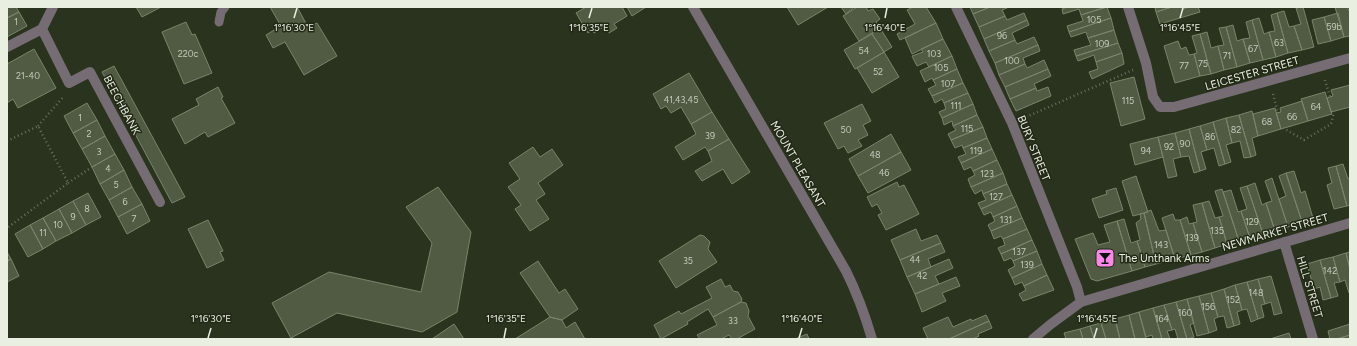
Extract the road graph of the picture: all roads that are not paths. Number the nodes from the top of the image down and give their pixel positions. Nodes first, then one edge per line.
1 (53, 7) edge
2 (225, 7) edge
3 (693, 7) edge
4 (956, 7) edge
5 (1128, 7) edge
6 (219, 22) dead end
7 (42, 29) junction
8 (7, 47) edge
9 (1350, 58) edge
10 (160, 202) dead end
11 (1350, 223) edge
12 (1284, 242) junction
13 (1081, 302) junction
14 (872, 339) edge
15 (1033, 339) edge
16 (1313, 339) edge

1 - 7 street
2 - 6 lane
3 - 14 street, MOUNT PLEASANT
4 - 13 street, BURY STREET
5 - 9 street, LEICESTER STREET
7 - 8 street
7 - 10 street, BEECHBANK
11 - 12 street, NEWMARKET STREET
12 - 13 street, NEWMARKET STREET
12 - 16 street, HILL STREET
13 - 15 street, NEWMARKET STREET

